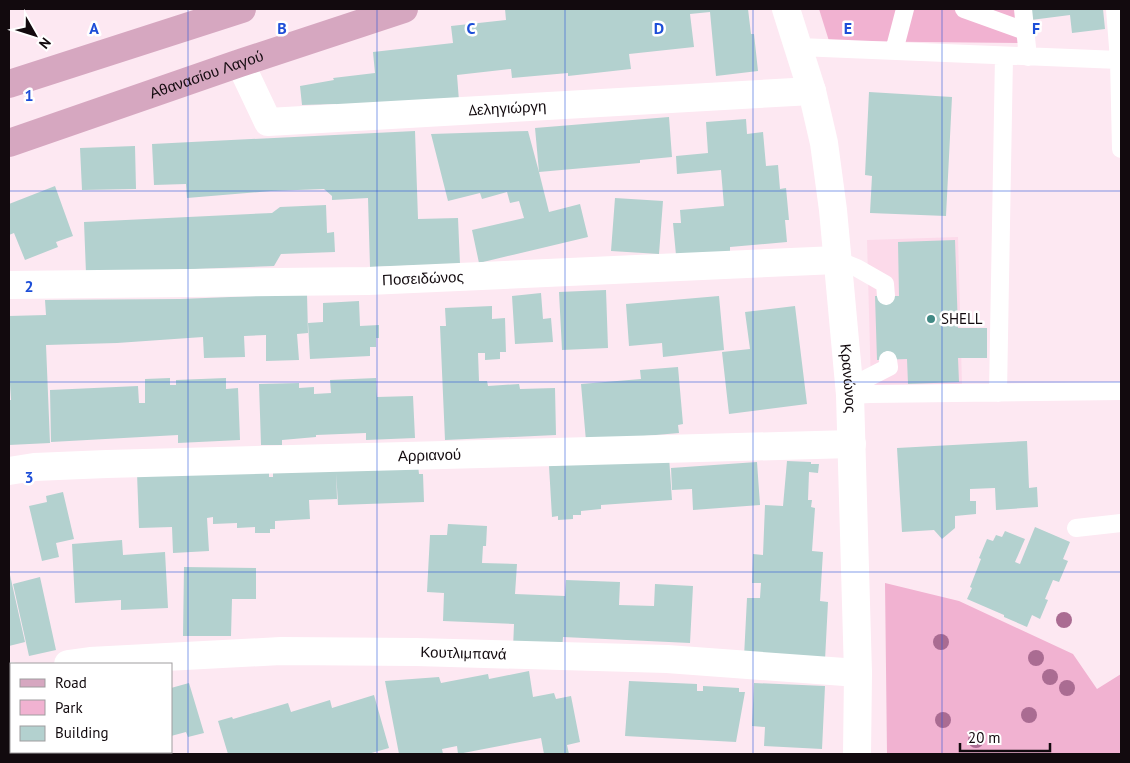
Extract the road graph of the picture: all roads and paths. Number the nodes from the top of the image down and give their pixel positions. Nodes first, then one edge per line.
1 (242, 9) edge
2 (404, 9) edge
3 (786, 9) edge
4 (906, 9) edge
5 (964, 9) edge
6 (1023, 9) edge
7 (1115, 9) edge
8 (1025, 31) junction
9 (800, 47) junction
10 (894, 51) junction
11 (1004, 56) junction
12 (1028, 57) junction
13 (1119, 60) junction
14 (240, 62) junction
15 (9, 84) edge
16 (812, 91) junction
17 (9, 144) edge
18 (1121, 149) edge
19 (837, 260) junction
20 (9, 285) edge
21 (886, 296) dead end
22 (888, 360) dead end
23 (850, 391) junction
24 (1121, 391) edge
25 (998, 392) junction
26 (852, 444) junction
27 (9, 471) edge
28 (1121, 524) edge
29 (1076, 528) dead end
30 (79, 663) edge
31 (858, 673) junction
32 (857, 754) edge

1 - 15 main road
2 - 14 main road, Αθανασίου Λαγού
3 - 9 street, Κρανώνος
4 - 10 lane
5 - 8 lane
6 - 8 lane
7 - 13 lane
8 - 12 lane
9 - 10 lane
9 - 16 street, Κρανώνος
10 - 11 lane
11 - 12 lane
11 - 25 lane
12 - 13 lane
13 - 18 lane
14 - 16 street, Δεληγιώργη
14 - 17 main road, Αθανασίου Λαγού
16 - 19 street, Κρανώνος
19 - 20 street, Ποσειδώνος
19 - 21 lane
19 - 23 street, Κρανώνος
22 - 23 lane
23 - 25 lane
23 - 26 street, Κρανώνος
24 - 25 lane
26 - 27 street, Αρριανού
26 - 31 street, Κρανώνος
28 - 29 lane
30 - 31 street, Κουτλιμπανά
31 - 32 street, Κρανώνος

